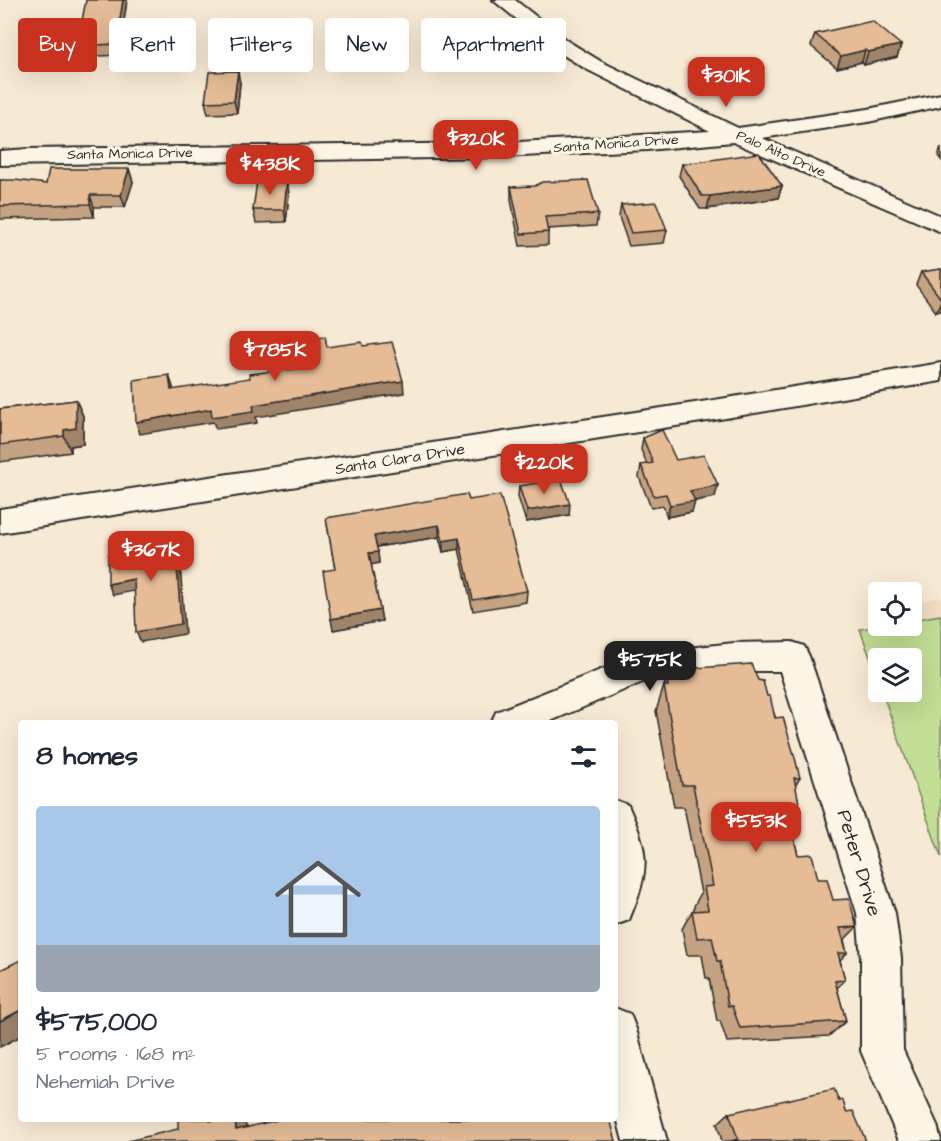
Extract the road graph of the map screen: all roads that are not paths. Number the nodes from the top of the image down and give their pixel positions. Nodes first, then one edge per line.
1 (503, 0) edge
2 (941, 100) edge
3 (736, 135) junction
4 (0, 158) edge
5 (941, 225) edge
6 (941, 372) edge
7 (0, 521) edge
8 (553, 715) edge
9 (525, 720) edge
10 (618, 824) edge
11 (618, 900) edge
12 (618, 1040) edge
13 (645, 1141) edge
14 (921, 1141) edge

1 - 3 street, Palo Alto Drive
2 - 3 street, Santa Monica Drive
3 - 4 street, Santa Monica Drive
3 - 5 street, Palo Alto Drive
6 - 7 street, Santa Clara Drive
8 - 9 street
8 - 14 street, Peter Drive
10 - 11 street
12 - 13 street

